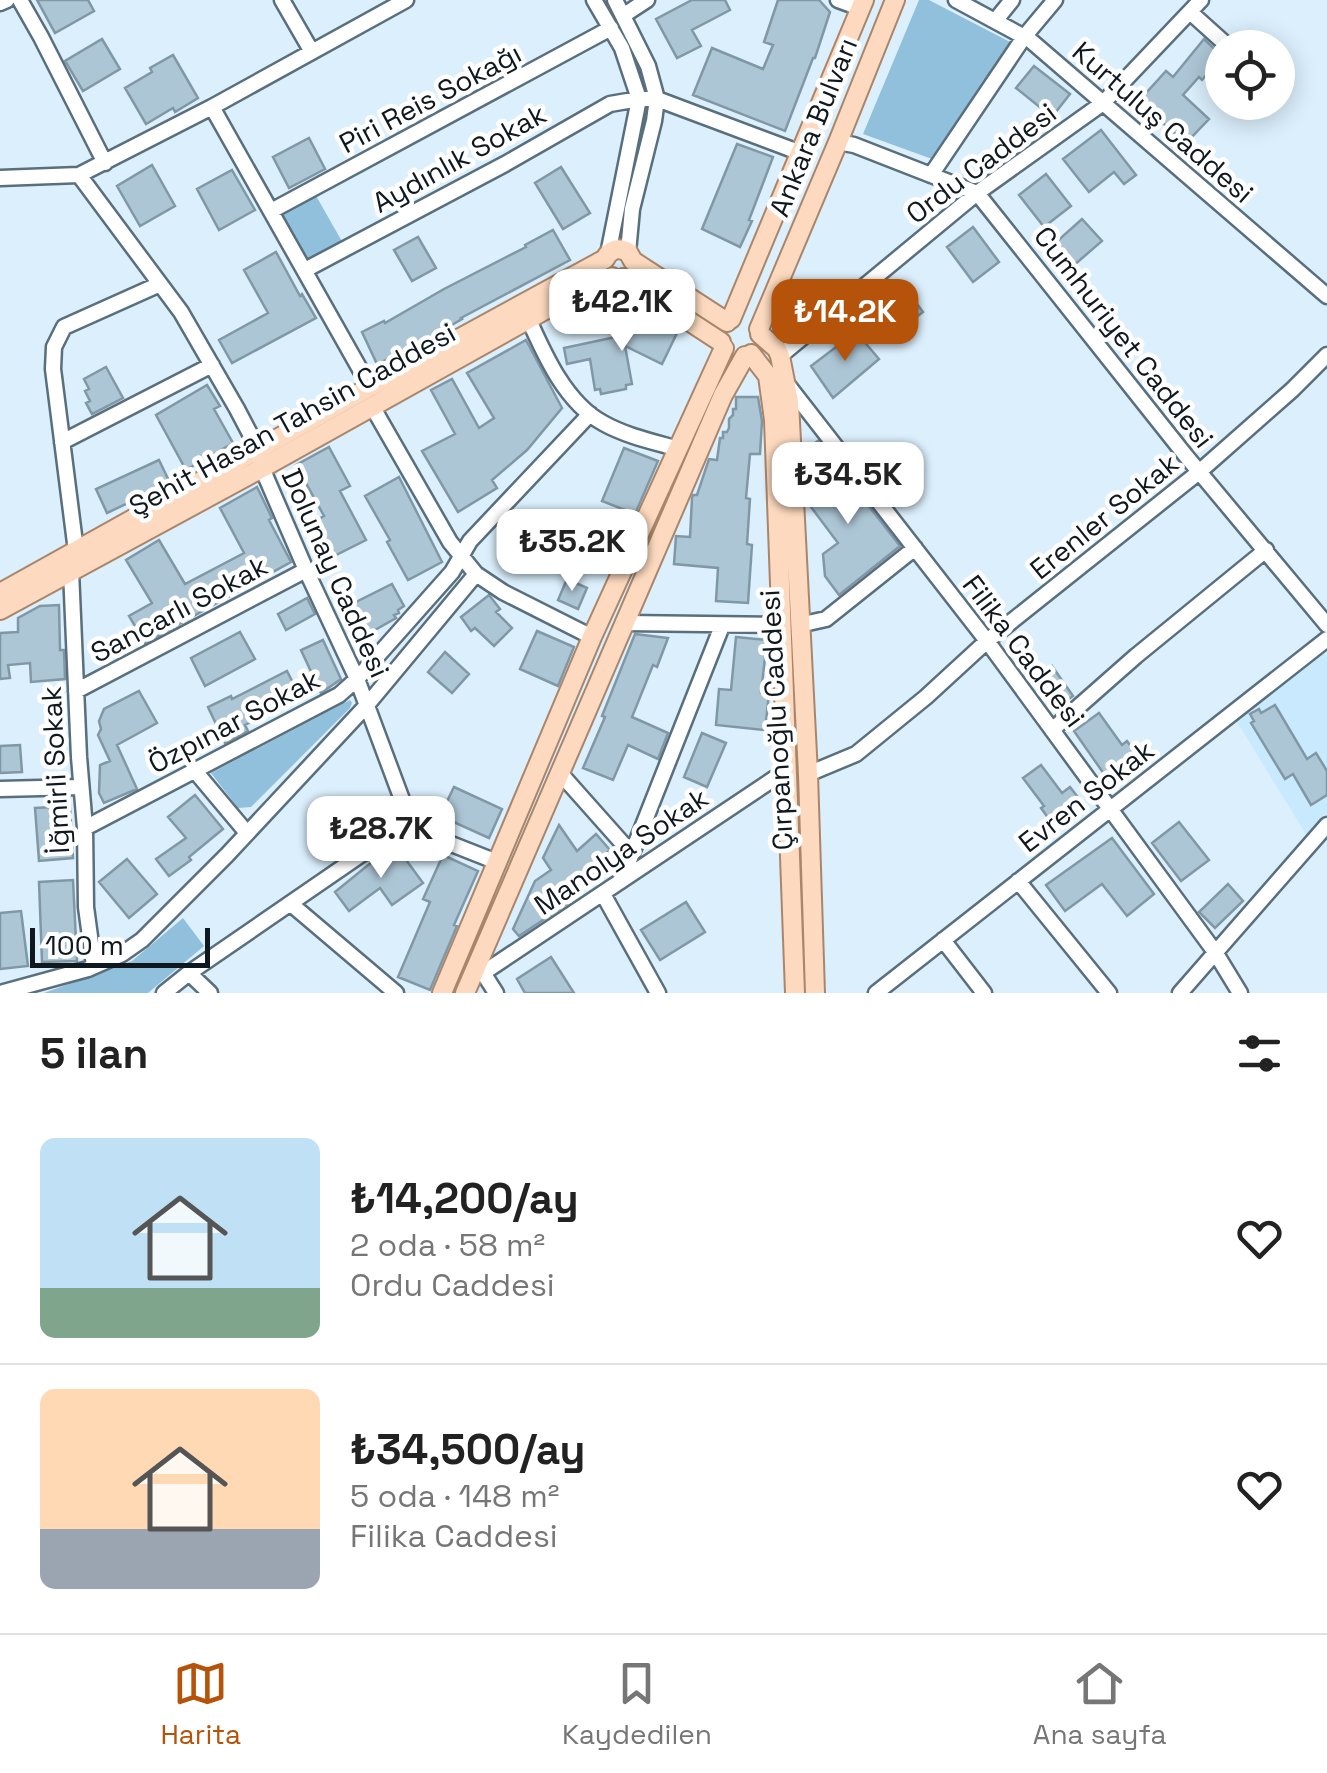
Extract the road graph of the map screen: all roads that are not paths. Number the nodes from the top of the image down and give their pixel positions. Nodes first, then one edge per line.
1 (7, 0) edge
2 (20, 0) edge
3 (282, 0) edge
4 (406, 0) edge
5 (594, 0) edge
6 (615, 0) edge
7 (647, 0) edge
8 (838, 0) edge
9 (894, 0) edge
10 (956, 0) edge
11 (1012, 0) edge
12 (1055, 0) edge
13 (1201, 0) edge
14 (0, 4) edge
15 (862, 4) edge
16 (1190, 12) junction
17 (624, 15) junction
18 (995, 21) junction
19 (611, 28) junction
20 (1210, 30) edge
21 (1024, 38) junction
22 (312, 52) junction
23 (640, 99) junction
24 (657, 99) junction
25 (1103, 103) junction
26 (212, 107) junction
27 (838, 142) junction
28 (800, 153) junction
29 (104, 163) junction
30 (930, 174) junction
31 (79, 175) junction
32 (0, 178) edge
33 (977, 193) junction
34 (273, 210) junction
35 (606, 256) junction
36 (630, 257) junction
37 (305, 270) junction
38 (617, 278) junction
39 (160, 284) junction
40 (1327, 296) edge
41 (529, 320) junction
42 (729, 320) junction
43 (759, 332) junction
44 (722, 345) junction
45 (1327, 354) edge
46 (748, 355) junction
47 (780, 356) junction
48 (212, 365) junction
49 (786, 384) junction
50 (370, 386) junction
51 (372, 406) junction
52 (590, 414) junction
53 (62, 442) junction
54 (679, 449) junction
55 (260, 459) junction
56 (1199, 472) junction
57 (915, 548) junction
58 (1266, 550) junction
59 (76, 551) junction
60 (461, 557) junction
61 (306, 570) junction
62 (70, 572) junction
63 (476, 574) junction
64 (0, 594) edge
65 (0, 610) edge
66 (625, 622) junction
67 (1327, 625) edge
68 (722, 626) junction
69 (791, 626) junction
70 (592, 636) junction
71 (1327, 639) edge
72 (987, 641) junction
73 (357, 679) junction
74 (76, 691) junction
75 (367, 705) junction
76 (1052, 730) junction
77 (787, 770) junction
78 (195, 771) junction
79 (560, 774) junction
80 (808, 774) junction
81 (81, 787) junction
82 (0, 790) edge
83 (1110, 811) junction
84 (410, 821) junction
85 (1327, 825) edge
86 (85, 828) junction
87 (247, 833) junction
88 (632, 854) junction
89 (496, 862) junction
90 (1018, 881) junction
91 (621, 882) junction
92 (603, 894) junction
93 (291, 904) junction
94 (943, 940) junction
95 (1215, 952) junction
96 (94, 966) junction
97 (480, 969) junction
98 (189, 973) junction
99 (0, 993) edge
100 (164, 993) edge
101 (210, 993) edge
102 (396, 993) edge
103 (442, 993) edge
104 (465, 993) edge
105 (496, 993) edge
106 (658, 993) edge
107 (794, 993) edge
108 (815, 993) edge
109 (876, 993) edge
110 (984, 993) edge
111 (1108, 993) edge
112 (1180, 993) edge
113 (1240, 993) edge

1 - 14 street
2 - 29 street
3 - 22 street
4 - 22 street
5 - 19 street
6 - 17 street
7 - 17 street
8 - 15 street
9 - 27 main road, Ankara Bulvarı
10 - 18 street, Kurtuluş Caddesi
11 - 18 street
12 - 21 street
13 - 16 street, Ordu Caddesi
15 - 28 main road, Ankara Bulvarı
16 - 20 street
16 - 25 street, Ordu Caddesi
17 - 24 street
18 - 21 street, Kurtuluş Caddesi
19 - 23 street
19 - 34 street, Piri Reis Sokağı
21 - 25 street, Kurtuluş Caddesi
21 - 30 street
22 - 26 street
23 - 24 street, Aydınlık Sokak
23 - 35 street
23 - 37 street, Aydınlık Sokak
24 - 28 street
24 - 36 street
25 - 33 street, Ordu Caddesi
25 - 40 street, Kurtuluş Caddesi
26 - 29 street
26 - 34 street
27 - 30 street, Cumhuriyet Caddesi
27 - 43 main road, Ankara Bulvarı
28 - 42 main road, Ankara Bulvarı
29 - 31 street
30 - 33 street, Cumhuriyet Caddesi
31 - 32 street
31 - 39 street, Dolunay Caddesi
33 - 47 street, Ordu Caddesi
33 - 56 street, Cumhuriyet Caddesi
34 - 37 street
35 - 36 main road, Şehit Hasan Tahsin Caddesi
35 - 38 main road
35 - 50 main road, Şehit Hasan Tahsin Caddesi
36 - 38 main road
36 - 42 main road
37 - 50 street
38 - 41 main road, Şehit Hasan Tahsin Caddesi
38 - 44 main road
39 - 48 street, Dolunay Caddesi
39 - 53 street
41 - 51 main road, Şehit Hasan Tahsin Caddesi
41 - 52 street
42 - 43 main road
42 - 44 main road, Ankara Bulvarı
43 - 46 main road, Ankara Bulvarı
43 - 47 main road
44 - 46 main road
44 - 54 main road, Ankara Bulvarı
45 - 56 street, Erenler Sokak
46 - 66 main road, Ankara Bulvarı
46 - 69 main road, Çırpanoğlu Caddesi
47 - 49 main road, Çırpanoğlu Caddesi
48 - 53 street
48 - 55 street, Dolunay Caddesi
49 - 57 street, Filika Caddesi
49 - 69 main road, Çırpanoğlu Caddesi
50 - 55 main road, Şehit Hasan Tahsin Caddesi
51 - 55 main road, Şehit Hasan Tahsin Caddesi
51 - 60 street
52 - 54 street
52 - 60 street, Özpınar Sokak
53 - 59 street
54 - 70 main road, Ankara Bulvarı
55 - 59 main road, Şehit Hasan Tahsin Caddesi
55 - 61 street, Dolunay Caddesi
55 - 62 main road, Şehit Hasan Tahsin Caddesi
56 - 58 street, Cumhuriyet Caddesi
56 - 72 street, Erenler Sokak
57 - 69 street
57 - 72 street, Filika Caddesi
58 - 67 street, Cumhuriyet Caddesi
58 - 76 street
59 - 64 main road, Şehit Hasan Tahsin Caddesi
60 - 63 street
60 - 73 street, Özpınar Sokak
61 - 73 street, Dolunay Caddesi
61 - 74 street, Sancarlı Sokak
62 - 65 main road, Şehit Hasan Tahsin Caddesi
62 - 74 street, İğmirli Sokak
63 - 70 street
63 - 75 street
66 - 68 street
66 - 79 main road, Ankara Bulvarı
68 - 69 street
68 - 88 street
69 - 77 main road, Çırpanoğlu Caddesi
69 - 80 main road, Çırpanoğlu Caddesi
70 - 89 main road, Ankara Bulvarı
71 - 83 street, Evren Sokak
72 - 76 street, Filika Caddesi
72 - 80 street, Erenler Sokak
73 - 75 street, Dolunay Caddesi
73 - 78 street, Özpınar Sokak
74 - 81 street, İğmirli Sokak
75 - 84 street, Dolunay Caddesi
75 - 87 street
76 - 83 street, Filika Caddesi
77 - 91 street, Manolya Sokak
77 - 107 main road, Çırpanoğlu Caddesi
78 - 86 street, Özpınar Sokak
78 - 87 street
79 - 88 street
79 - 97 main road, Ankara Bulvarı
80 - 108 main road, Çırpanoğlu Caddesi
81 - 82 street
81 - 86 street, İğmirli Sokak
83 - 90 street, Evren Sokak
83 - 95 street, Filika Caddesi
84 - 89 street
84 - 93 street
85 - 95 street
86 - 96 street, İğmirli Sokak
87 - 96 street
88 - 91 street
89 - 103 main road, Ankara Bulvarı
90 - 94 street, Evren Sokak
90 - 111 street
91 - 92 street, Manolya Sokak
92 - 97 street, Manolya Sokak
92 - 106 street
93 - 98 street
93 - 102 street
94 - 109 street, Evren Sokak
94 - 110 street
95 - 112 street
95 - 113 street, Filika Caddesi
96 - 99 street
97 - 104 main road, Ankara Bulvarı
97 - 105 street
98 - 100 street
98 - 101 street

